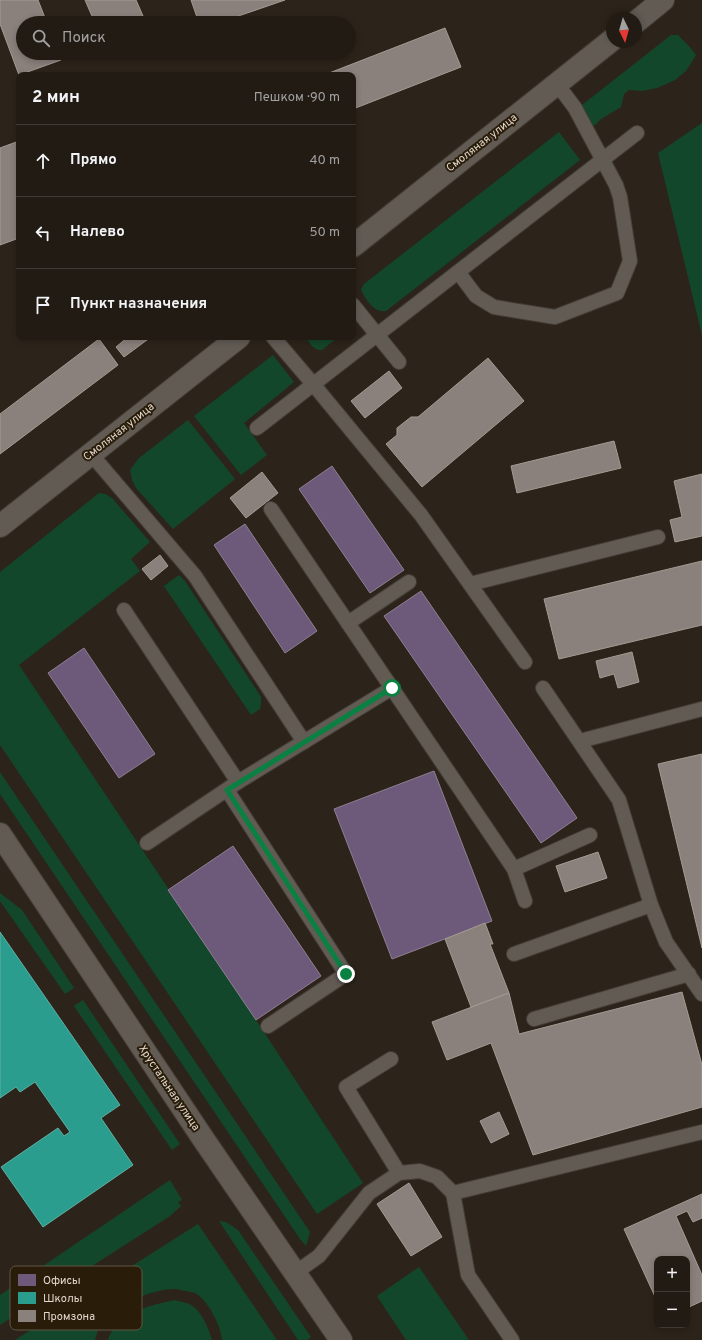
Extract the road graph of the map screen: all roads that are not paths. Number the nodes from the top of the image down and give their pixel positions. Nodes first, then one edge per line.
1 (663, 0) edge
2 (642, 17) edge
3 (606, 45) edge
4 (557, 84) junction
5 (637, 133) dead end
6 (602, 160) junction
7 (356, 244) edge
8 (458, 272) junction
9 (356, 309) edge
10 (377, 335) junction
11 (234, 340) edge
12 (276, 340) edge
13 (399, 362) dead end
14 (314, 384) junction
15 (257, 428) dead end
16 (91, 454) junction
17 (271, 509) dead end
18 (0, 526) edge
19 (658, 537) dead end
20 (409, 582) dead end
21 (470, 584) junction
22 (124, 610) dead end
23 (348, 623) junction
24 (525, 662) dead end
25 (392, 688) junction
26 (543, 688) dead end
27 (702, 709) edge
28 (580, 741) junction
29 (304, 742) junction
30 (233, 786) junction
31 (0, 834) edge
32 (590, 835) dead end
33 (147, 843) dead end
34 (514, 868) junction
35 (525, 901) dead end
36 (651, 905) junction
37 (514, 954) dead end
38 (689, 974) junction
39 (702, 994) edge
40 (534, 1018) dead end
41 (268, 1026) dead end
42 (391, 1059) dead end
43 (702, 1132) edge
44 (399, 1173) junction
45 (454, 1193) junction
46 (295, 1273) junction
47 (341, 1340) edge
48 (512, 1340) edge

1 - 2 street
3 - 4 street, Смоляная улица
4 - 6 lane
4 - 7 street, Смоляная улица
5 - 6 lane
6 - 8 lane
6 - 8 lane
8 - 10 lane
9 - 10 lane
10 - 13 lane
10 - 14 lane
11 - 16 street, Смоляная улица
12 - 14 lane
14 - 15 lane
14 - 21 lane
16 - 18 street, Смоляная улица
16 - 29 lane
17 - 23 lane
19 - 21 lane
20 - 23 lane
21 - 24 lane
22 - 30 lane
23 - 25 lane
25 - 29 lane
25 - 34 lane
26 - 28 lane
27 - 28 lane
28 - 36 lane
29 - 30 lane
30 - 33 lane
30 - 41 lane
31 - 46 street, Хрустальная улица
32 - 34 lane
34 - 35 lane
36 - 37 lane
36 - 38 lane
38 - 39 lane
38 - 40 lane
42 - 44 lane
43 - 45 lane
44 - 45 lane
44 - 46 lane
45 - 48 lane
46 - 47 street, Хрустальная улица

